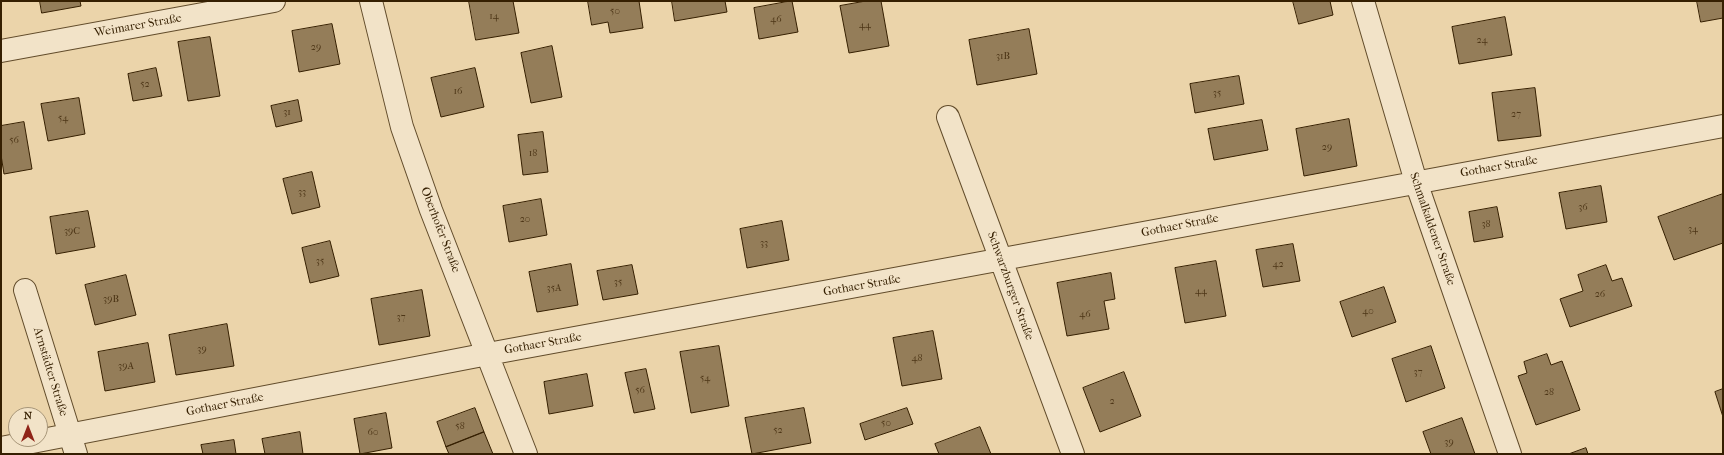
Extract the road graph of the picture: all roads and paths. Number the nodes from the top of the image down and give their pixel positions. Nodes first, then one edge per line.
1 (274, 1) edge
2 (370, 1) edge
3 (1363, 1) edge
4 (1, 51) edge
5 (948, 117) dead end
6 (1723, 126) edge
7 (1416, 182) junction
8 (1000, 260) junction
9 (25, 290) dead end
10 (488, 354) junction
11 (72, 445) edge
12 (1, 448) edge
13 (526, 454) edge
14 (1073, 454) edge
15 (1510, 454) edge

1 - 4 street, Weimarer Straße
2 - 10 street, Oberhofer Straße
3 - 7 street, Schmalkaldener Straße
5 - 8 street, Schwarzburger Straße
6 - 7 street, Gothaer Straße
7 - 8 street, Gothaer Straße
7 - 15 street, Schmalkaldener Straße
8 - 10 street, Gothaer Straße
8 - 14 street, Schwarzburger Straße
9 - 11 street, Arnstädter Straße
10 - 11 street, Gothaer Straße
10 - 13 street, Oberhofer Straße
11 - 12 street, Gothaer Straße

